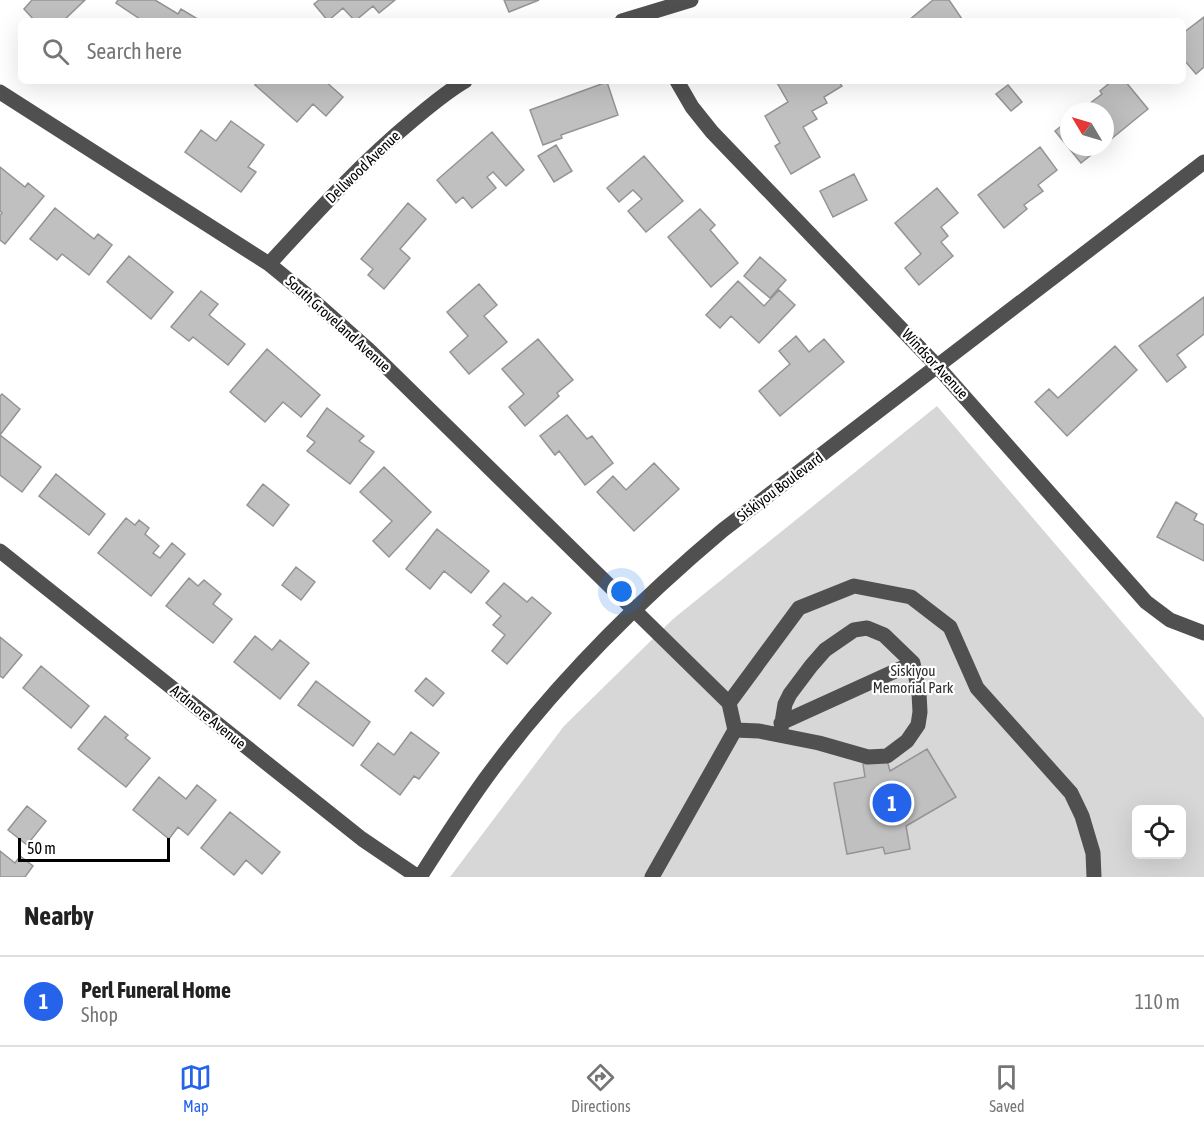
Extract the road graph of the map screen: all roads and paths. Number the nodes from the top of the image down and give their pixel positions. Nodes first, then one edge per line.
1 (691, 0) edge
2 (648, 11) edge
3 (630, 18) edge
4 (461, 84) edge
5 (679, 84) edge
6 (0, 92) edge
7 (1204, 162) edge
8 (269, 264) junction
9 (937, 366) junction
10 (0, 551) edge
11 (633, 609) junction
12 (1204, 633) edge
13 (913, 663) junction
14 (729, 703) junction
15 (781, 729) junction
16 (735, 730) junction
17 (419, 877) edge
18 (652, 877) edge
19 (1094, 877) edge

1 - 2 street
2 - 3 street
4 - 8 street, Dellwood Avenue
5 - 9 street, Windsor Avenue
6 - 8 street, South Groveland Avenue
7 - 9 street, Siskiyou Boulevard
8 - 11 street, South Groveland Avenue
9 - 11 street, Siskiyou Boulevard
9 - 12 street, Windsor Avenue
10 - 17 street, Ardmore Avenue
11 - 14 street, South Groveland Avenue
11 - 17 street, Siskiyou Boulevard
13 - 15 street
13 - 15 street
13 - 15 street
14 - 16 street
14 - 19 street
15 - 16 street
16 - 18 street

